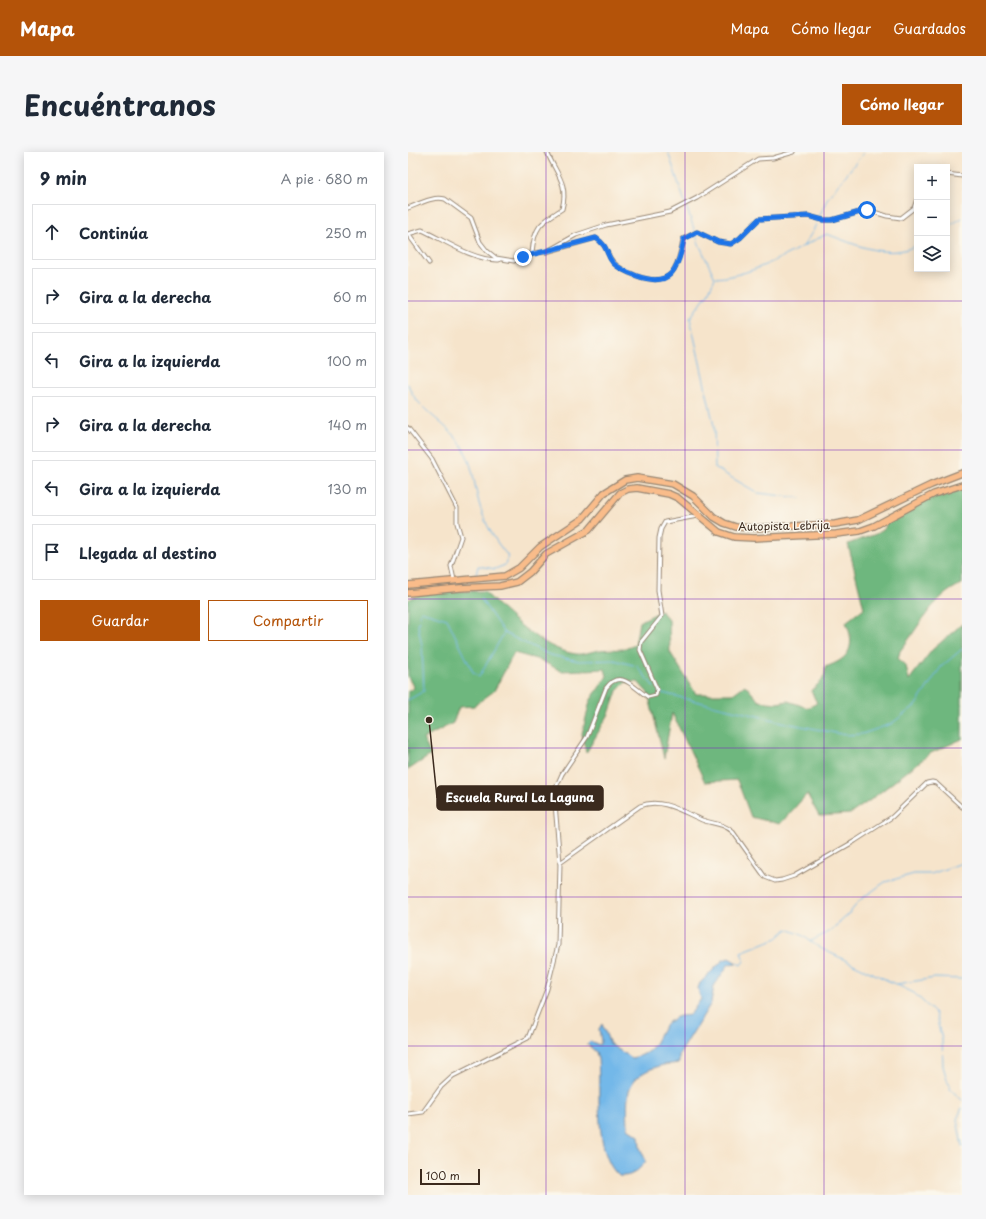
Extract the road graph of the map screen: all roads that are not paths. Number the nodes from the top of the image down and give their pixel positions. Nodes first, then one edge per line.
1 (547, 152) edge
2 (794, 152) edge
3 (950, 174) edge
4 (962, 176) edge
5 (917, 200) edge
6 (408, 208) edge
7 (408, 234) edge
8 (546, 252) junction
9 (532, 253) junction
10 (504, 260) junction
11 (428, 263) dead end
12 (408, 428) edge
13 (962, 473) edge
14 (962, 485) edge
15 (698, 516) junction
16 (454, 580) junction
17 (408, 585) edge
18 (408, 593) edge
19 (962, 807) edge
20 (560, 863) junction
21 (408, 1114) edge

1 - 9 street
2 - 8 street
3 - 4 street
5 - 8 street
6 - 10 street
7 - 10 street
7 - 11 street
8 - 9 street
9 - 10 street
12 - 16 street
13 - 16 highway, Autopista Lebrija
14 - 15 highway, Autopista Lebrija
15 - 18 highway, Autopista Lebrija
15 - 20 street
16 - 17 highway, Autopista Lebrija
19 - 20 street
20 - 21 street

